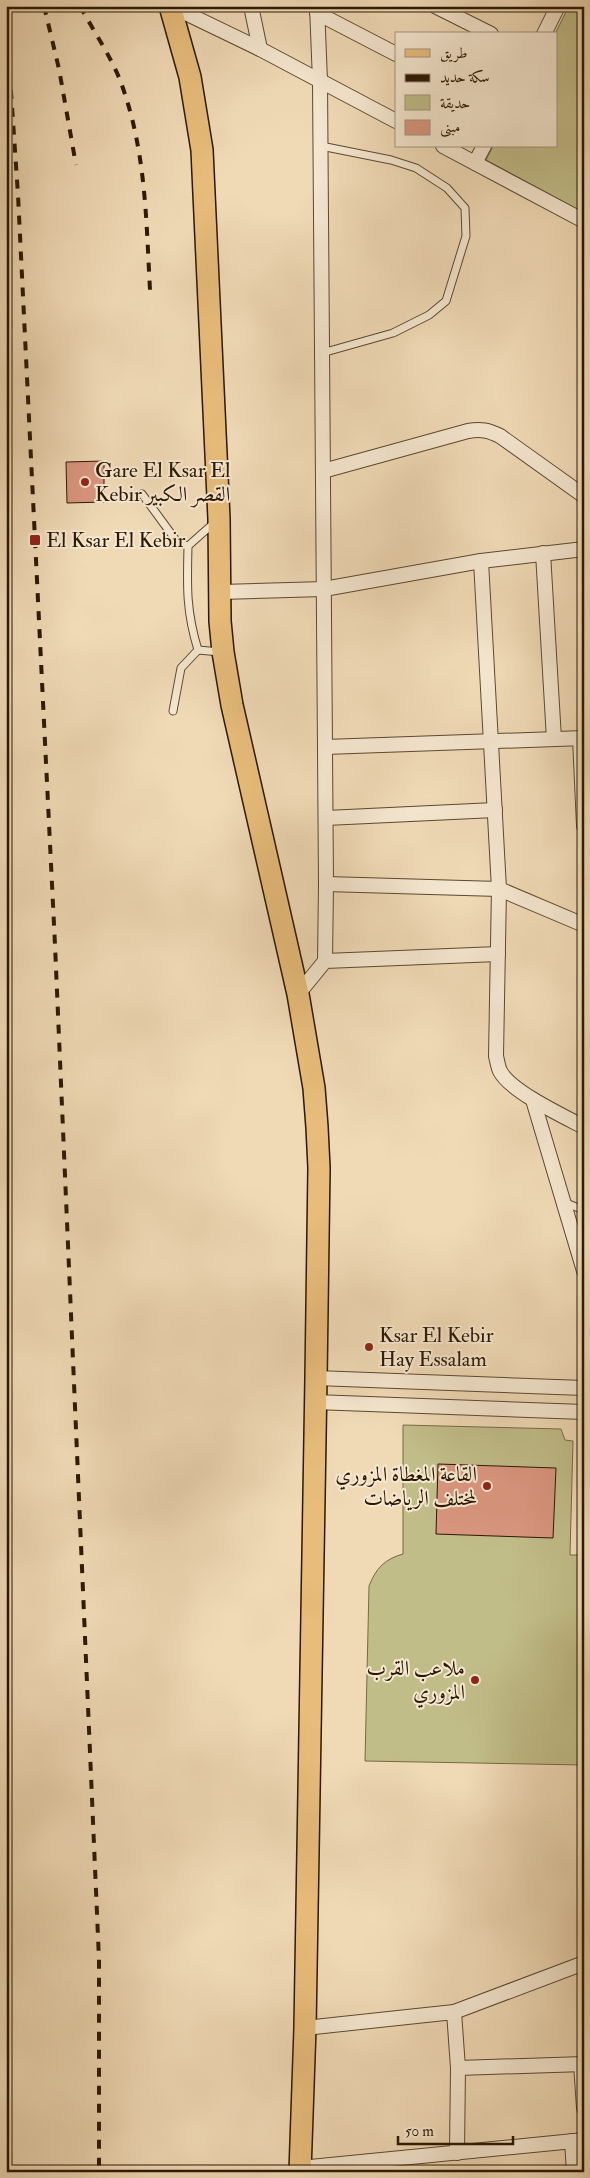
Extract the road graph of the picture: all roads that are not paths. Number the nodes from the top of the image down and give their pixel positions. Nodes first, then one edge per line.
1 (171, 6) edge
2 (251, 6) edge
3 (435, 6) edge
4 (558, 6) edge
5 (317, 9) edge
6 (487, 32) edge
7 (545, 32) edge
8 (260, 49) junction
9 (395, 53) edge
10 (320, 81) junction
11 (395, 120) edge
12 (321, 146) junction
13 (447, 148) edge
14 (483, 148) edge
15 (475, 163) junction
16 (584, 221) edge
17 (322, 353) junction
18 (323, 471) junction
19 (142, 494) dead end
20 (584, 496) edge
21 (219, 519) junction
22 (188, 546) junction
23 (584, 549) edge
24 (543, 553) junction
25 (481, 561) junction
26 (324, 589) junction
27 (221, 592) junction
28 (198, 650) junction
29 (223, 652) junction
30 (173, 711) dead end
31 (582, 738) edge
32 (554, 739) junction
33 (491, 742) junction
34 (326, 747) junction
35 (495, 810) junction
36 (326, 818) junction
37 (584, 826) edge
38 (326, 884) junction
39 (499, 889) junction
40 (584, 925) edge
41 (498, 954) junction
42 (324, 960) junction
43 (298, 994) junction
44 (534, 1100) junction
45 (584, 1128) edge
46 (563, 1202) junction
47 (584, 1210) edge
48 (581, 1244) edge
49 (584, 1271) edge
50 (316, 1378) junction
51 (584, 1388) edge
52 (315, 1402) junction
53 (584, 1412) edge
54 (584, 1963) edge
55 (454, 2012) junction
56 (305, 2028) junction
57 (582, 2064) edge
58 (458, 2068) junction
59 (584, 2108) edge
60 (578, 2140) edge
61 (457, 2153) junction
62 (405, 2165) edge
63 (300, 2170) edge
64 (574, 2172) edge

1 - 8 street
1 - 21 main road
2 - 8 street
3 - 6 street
4 - 7 street
5 - 9 street
5 - 10 street
8 - 10 street
10 - 11 street
10 - 12 street
12 - 17 street
12 - 17 lane
13 - 15 street
14 - 15 street
15 - 16 street
17 - 18 street
18 - 20 street
18 - 26 street
19 - 22 lane
21 - 22 lane
21 - 27 main road
22 - 28 lane
23 - 24 street
24 - 25 street
24 - 32 street
25 - 26 street
25 - 33 street
26 - 27 street
26 - 34 street
27 - 29 main road
28 - 29 lane
28 - 30 lane
29 - 43 main road
31 - 32 street
31 - 37 street
32 - 33 street
33 - 34 street
33 - 35 street
34 - 36 street
35 - 36 street
35 - 39 street
36 - 38 street
38 - 39 street
38 - 42 street
39 - 40 street
39 - 41 street
41 - 42 street
41 - 44 street
42 - 43 street
43 - 50 main road
44 - 45 street
44 - 46 street
46 - 47 lane
46 - 48 street
48 - 49 street
50 - 51 street
50 - 52 main road
52 - 53 street
52 - 56 main road
54 - 55 street
55 - 56 street
55 - 58 street
56 - 63 main road
57 - 58 street
57 - 59 street
58 - 61 street
60 - 61 street
60 - 64 street
61 - 62 street
62 - 63 street

